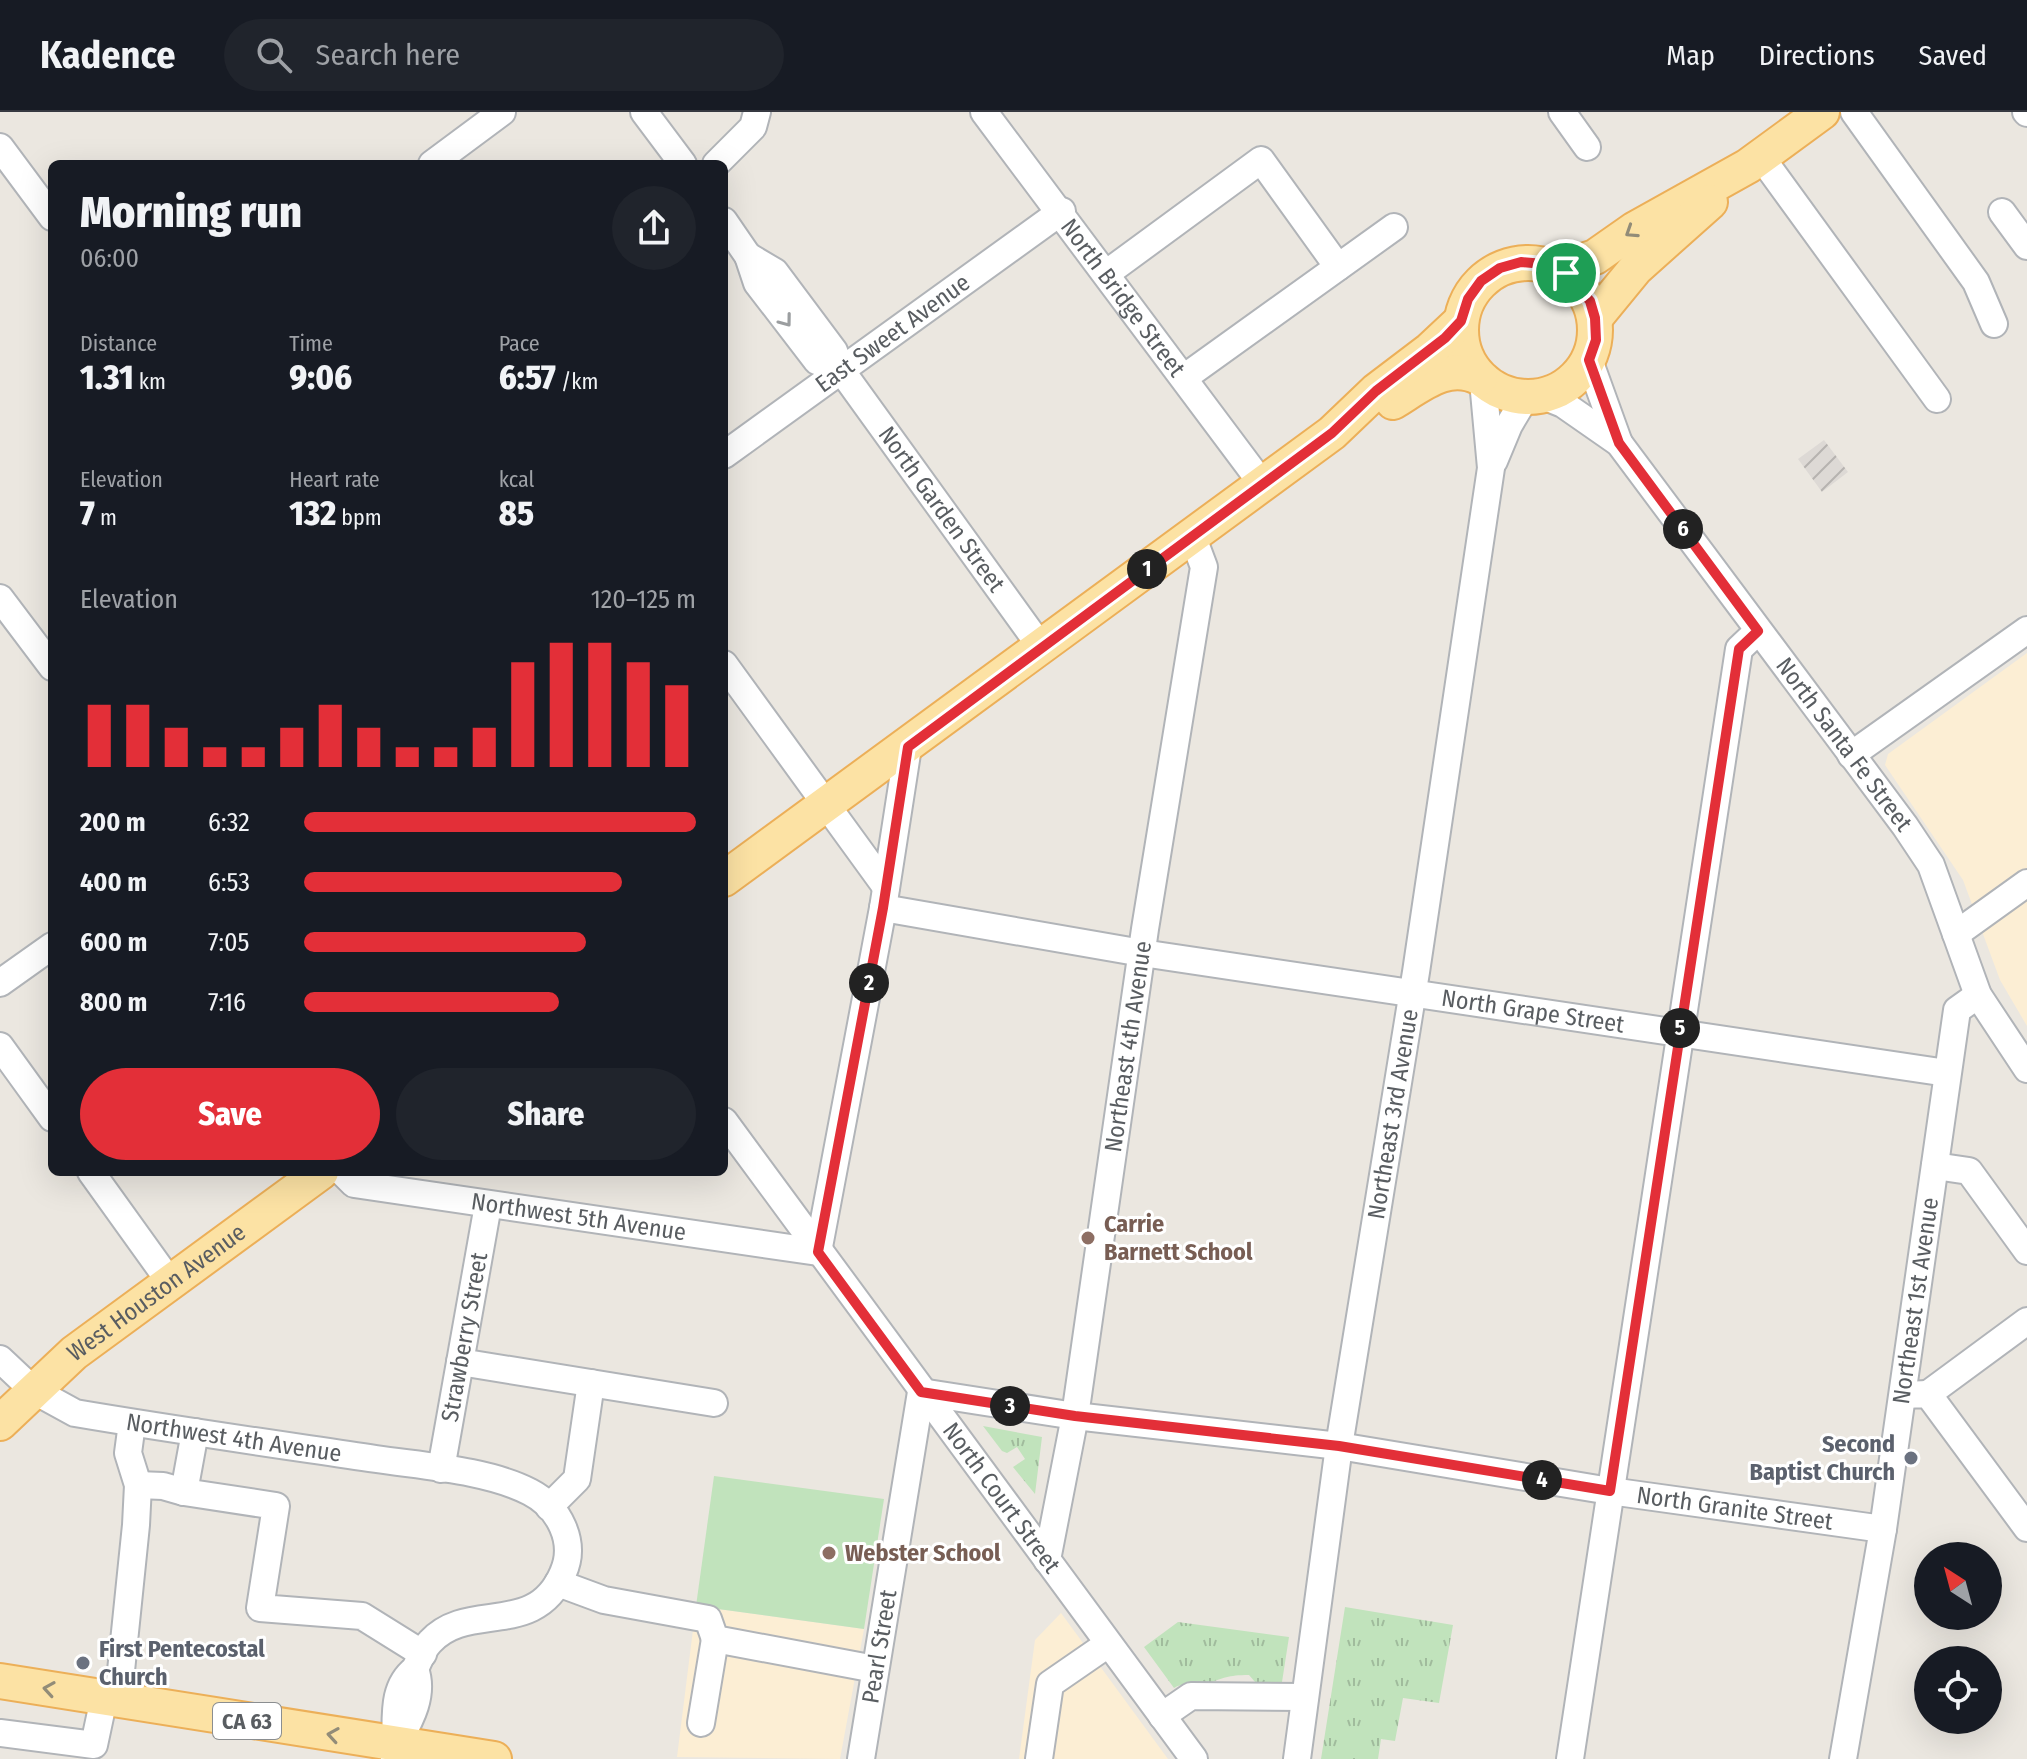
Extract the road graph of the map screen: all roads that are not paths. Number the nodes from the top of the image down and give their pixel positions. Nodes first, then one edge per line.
1 (502, 112) edge
2 (644, 112) edge
3 (757, 112) edge
4 (984, 112) edge
5 (1562, 112) edge
6 (1822, 112) edge
7 (1854, 112) edge
8 (0, 147) edge
9 (1587, 147) dead end
10 (437, 160) edge
11 (680, 160) edge
12 (720, 160) edge
13 (1754, 162) junction
14 (1062, 211) junction
15 (48, 212) edge
16 (2002, 212) dead end
17 (728, 227) edge
18 (1394, 227) dead end
19 (2027, 246) edge
20 (1550, 265) junction
21 (1338, 267) junction
22 (1107, 273) junction
23 (1595, 318) junction
24 (1461, 321) junction
25 (1994, 324) dead end
26 (1589, 360) junction
27 (841, 370) junction
28 (1185, 377) junction
29 (1482, 380) junction
30 (1534, 397) junction
31 (1937, 399) dead end
32 (1332, 433) junction
33 (1619, 443) junction
34 (728, 452) edge
35 (1491, 468) junction
36 (1263, 485) junction
37 (1192, 535) junction
38 (0, 598) edge
39 (2027, 630) edge
40 (1758, 631) junction
41 (1041, 647) junction
42 (48, 662) edge
43 (728, 669) edge
44 (908, 747) junction
45 (1851, 755) junction
46 (828, 804) junction
47 (728, 876) edge
48 (2027, 883) edge
49 (884, 897) junction
50 (1956, 934) junction
51 (48, 949) edge
52 (1142, 953) junction
53 (0, 983) edge
54 (1412, 995) junction
55 (1978, 995) junction
56 (1679, 1036) junction
57 (0, 1046) edge
58 (2027, 1069) edge
59 (1947, 1073) junction
60 (48, 1112) edge
61 (728, 1127) edge
62 (1935, 1166) junction
63 (94, 1176) edge
64 (316, 1176) edge
65 (346, 1176) edge
66 (488, 1205) junction
67 (2027, 1251) edge
68 (818, 1252) junction
69 (170, 1282) junction
70 (2026, 1324) edge
71 (0, 1359) edge
72 (460, 1362) junction
73 (591, 1383) junction
74 (33, 1390) junction
75 (921, 1392) junction
76 (1915, 1395) junction
77 (714, 1403) dead end
78 (1075, 1416) junction
79 (0, 1423) edge
80 (132, 1423) junction
81 (195, 1432) junction
82 (1339, 1446) junction
83 (441, 1469) junction
84 (138, 1485) junction
85 (1610, 1491) junction
86 (184, 1492) junction
87 (549, 1507) junction
88 (2027, 1528) edge
89 (1883, 1529) junction
90 (1047, 1560) junction
91 (558, 1583) junction
92 (715, 1639) junction
93 (1108, 1644) junction
94 (419, 1662) junction
95 (875, 1669) junction
96 (0, 1681) edge
97 (1305, 1697) junction
98 (111, 1699) junction
99 (1162, 1716) junction
100 (701, 1723) dead end
101 (0, 1733) edge
102 (1845, 1747) edge
103 (395, 1752) edge
104 (494, 1759) edge
105 (861, 1759) edge
106 (1039, 1759) edge
107 (1194, 1759) edge
108 (1297, 1759) edge
109 (1570, 1759) edge
110 (1864, 1759) edge

1 - 10 street
2 - 11 street
3 - 12 street
4 - 14 street, North Bridge Street
5 - 9 street
6 - 13 main road
7 - 25 street
8 - 15 street
13 -> 20 main road
13 - 23 main road
13 - 31 street
14 - 22 street, North Bridge Street
14 - 27 street, East Sweet Avenue
16 - 19 street
17 - 27 street, North Garden Street
18 - 21 street
20 - 23 main road
20 - 24 main road
21 - 22 street
21 - 28 street
22 - 28 street, North Bridge Street
23 - 26 main road
24 - 29 main road
24 - 32 main road
26 - 30 main road
26 - 33 street, North Santa Fe Street
27 - 34 street, East Sweet Avenue
27 - 41 street, North Garden Street
28 - 36 street, North Bridge Street
29 - 30 main road
29 - 32 main road
29 - 35 street, Northeast 3rd Avenue
30 - 33 street, North Santa Fe Street
30 - 35 street, Northeast 3rd Avenue
32 - 36 main road
33 - 40 street, North Santa Fe Street
35 - 54 street, Northeast 3rd Avenue
36 - 37 main road
37 - 41 main road
37 - 52 street, Northeast 4th Avenue
38 - 42 street
39 - 45 street
40 - 45 street, North Santa Fe Street
40 - 56 street
41 - 44 main road
43 - 46 street
44 - 46 main road
44 - 49 street
45 - 50 street, North Santa Fe Street
46 - 47 main road
46 - 49 street
48 - 50 street
49 - 52 street, North Grape Street
49 - 68 street
50 - 55 street, North Santa Fe Street
51 - 53 street
52 - 54 street, North Grape Street
52 - 78 street, Northeast 4th Avenue
54 - 56 street, North Grape Street
54 - 82 street, Northeast 3rd Avenue
55 - 58 street, North Santa Fe Street
55 - 59 street, Northeast 1st Avenue
56 - 59 street, North Grape Street
56 - 85 street
57 - 60 street
59 - 62 street, Northeast 1st Avenue
61 - 68 street, North Court Street
62 - 67 street
62 - 76 street, Northeast 1st Avenue
63 - 69 street
64 - 69 main road, West Houston Avenue
65 - 66 street, Northwest 5th Avenue
66 - 68 street, Northwest 5th Avenue
66 - 72 street, Strawberry Street
68 - 75 street, North Court Street
69 - 74 main road, West Houston Avenue
70 - 76 street
71 - 74 street, Northwest 4th Avenue
72 - 73 street
72 - 83 street, Strawberry Street
73 - 77 street
73 - 87 street
74 - 79 main road, West Houston Avenue
74 - 80 street, Northwest 4th Avenue
75 - 78 street, North Granite Street
75 - 90 street, North Court Street
75 - 95 street, Pearl Street
76 - 88 street
76 - 89 street, Northeast 1st Avenue
78 - 82 street, North Granite Street
78 - 90 street, Northeast 4th Avenue
80 - 81 street, Northwest 4th Avenue
80 - 84 street
81 - 83 street, Northwest 4th Avenue
81 - 86 street
82 - 85 street, North Granite Street
82 - 97 street, Northeast 3rd Avenue
83 - 87 street, Northwest 4th Avenue
84 - 86 street
84 - 98 street
85 - 89 street, North Granite Street
85 - 109 street
86 - 94 street
87 - 91 street
89 - 102 street, Northeast 1st Avenue
90 - 93 street, North Court Street
91 - 92 street
91 - 94 street
92 - 95 street
92 - 100 street
93 - 99 street, North Court Street
93 - 106 street
94 - 103 street
95 - 105 street, Pearl Street
98 -> 96 main road, CA 63
97 - 99 street
97 - 108 street, Northeast 3rd Avenue
98 - 101 street
103 -> 98 main road, CA 63
99 - 107 street, North Court Street
102 - 110 street
103 - 104 main road, CA 63

